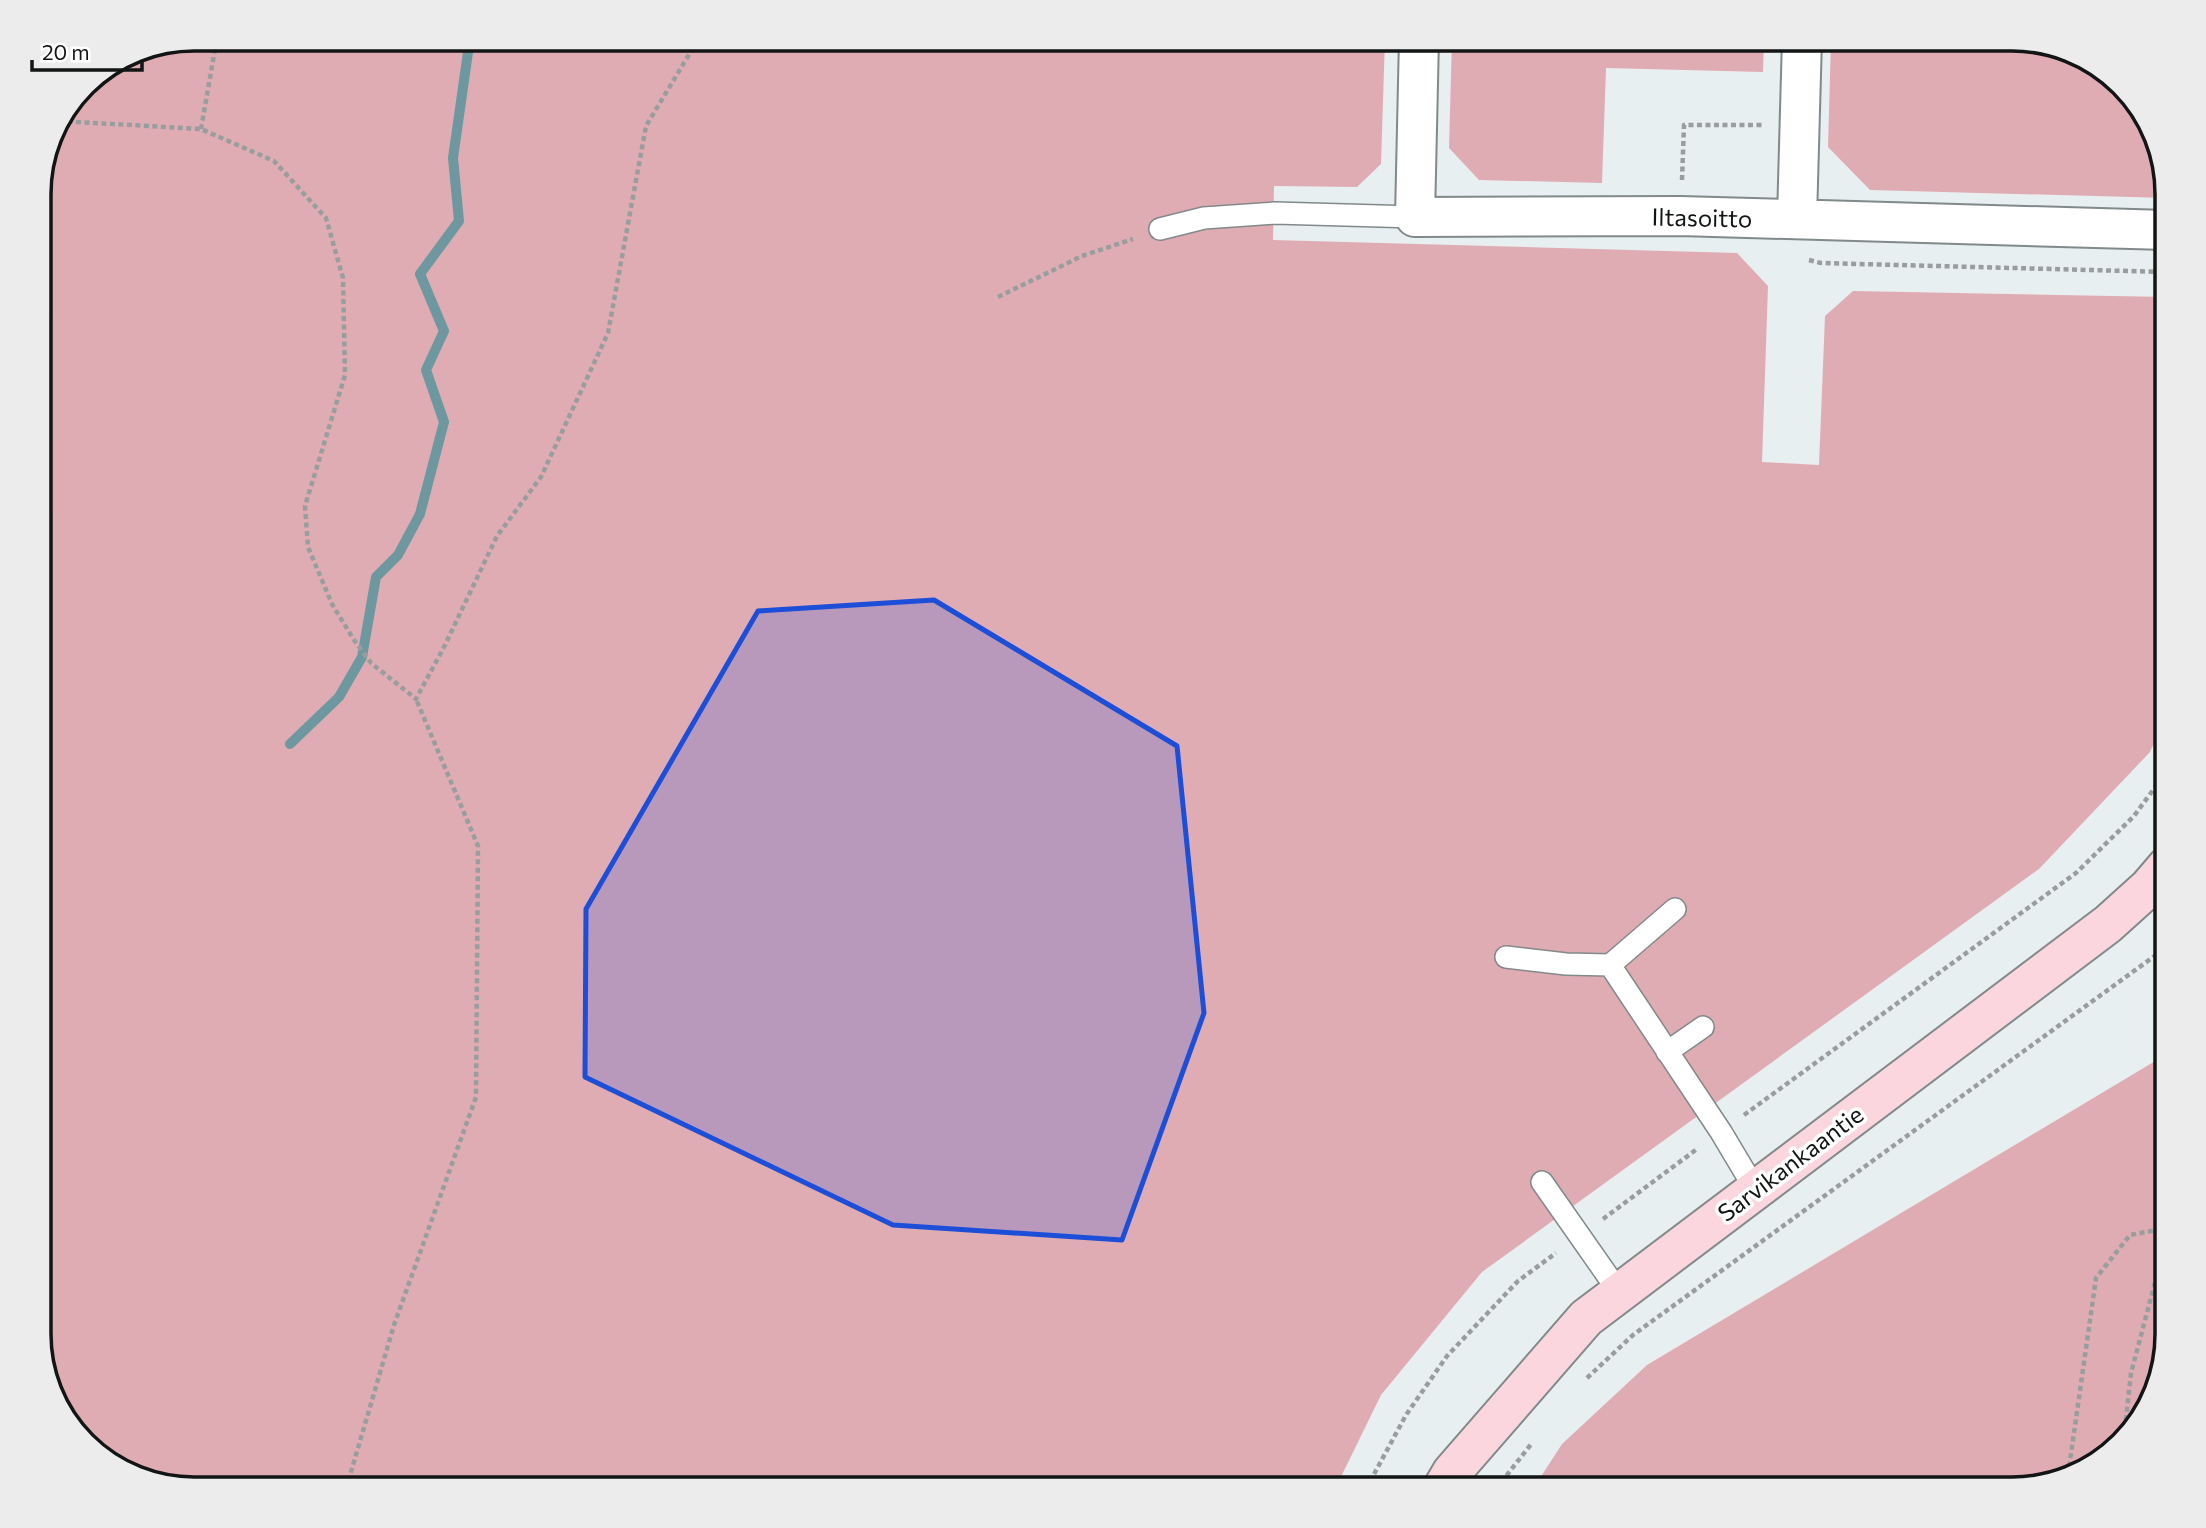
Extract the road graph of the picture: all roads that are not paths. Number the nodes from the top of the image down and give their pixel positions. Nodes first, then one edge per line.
1 (1419, 51) edge
2 (1802, 51) edge
3 (1415, 217) junction
4 (1797, 219) junction
5 (1160, 229) road end
6 (2155, 230) edge
7 (2155, 880) edge
8 (1675, 909) dead end
9 (1506, 957) dead end
10 (1610, 965) junction
11 (1703, 1027) dead end
12 (1667, 1052) junction
13 (1542, 1182) dead end
14 (1755, 1189) junction
15 (1619, 1293) junction
16 (1449, 1477) edge

1 - 3 street
2 - 4 street
3 - 4 street, Iltasoitto
3 - 5 lane
4 - 6 street, Iltasoitto
7 - 14 street, Sarvikankaantie
8 - 10 lane
9 - 10 lane
10 - 12 lane
11 - 12 lane
12 - 14 lane
13 - 15 lane
14 - 15 street, Sarvikankaantie
15 - 16 street, Sarvikankaantie

